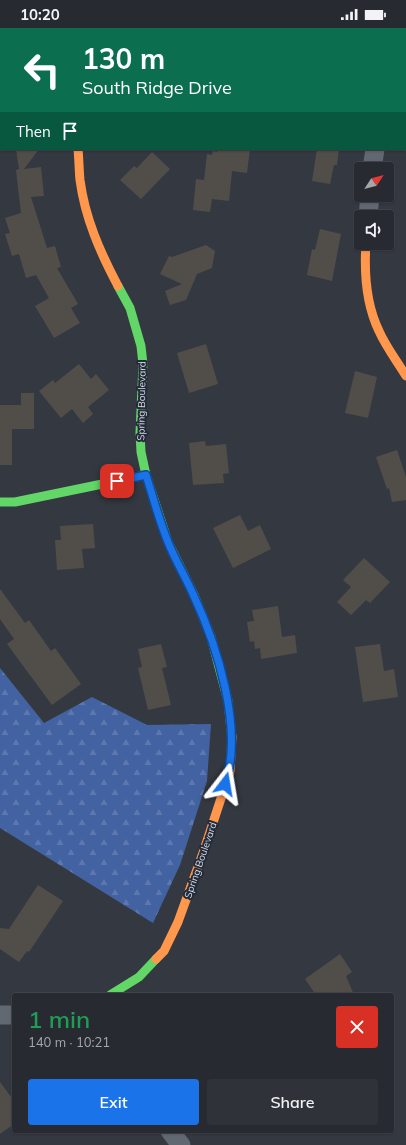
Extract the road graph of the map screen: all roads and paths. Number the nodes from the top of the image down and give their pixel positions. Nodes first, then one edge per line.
1 (78, 150) edge
2 (375, 150) edge
3 (373, 162) edge
4 (365, 250) edge
5 (406, 376) edge
6 (146, 475) junction
7 (0, 502) edge
8 (113, 993) edge
9 (0, 1015) edge
10 (12, 1015) edge
11 (172, 1133) edge
12 (181, 1145) edge

1 - 6 street, Spring Boulevard
2 - 3 street
4 - 5 street
6 - 7 street
6 - 8 street, Spring Boulevard
9 - 10 street
11 - 12 street

